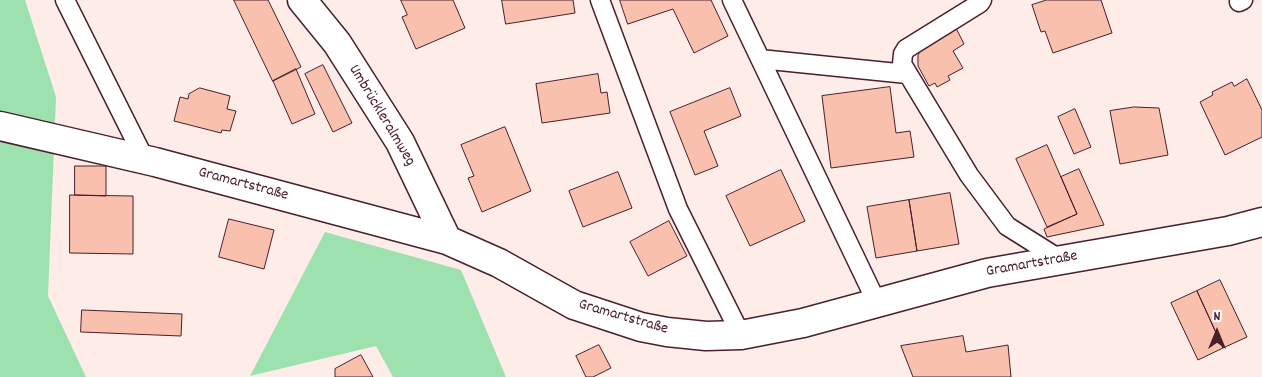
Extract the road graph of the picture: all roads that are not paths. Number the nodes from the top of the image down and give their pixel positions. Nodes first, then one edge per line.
1 (65, 0) edge
2 (302, 0) edge
3 (600, 0) edge
4 (732, 0) edge
5 (982, 0) edge
6 (760, 59) junction
7 (907, 74) junction
8 (0, 126) edge
9 (145, 160) junction
10 (1262, 222) edge
11 (447, 240) junction
12 (1061, 260) junction
13 (877, 303) junction
14 (741, 335) junction

1 - 9 lane
2 - 11 street, Umbrückleralmweg
3 - 14 lane
4 - 6 lane
5 - 7 lane
6 - 7 lane
6 - 13 lane
7 - 12 lane
8 - 9 street, Gramartstraße
9 - 11 street, Gramartstraße
10 - 12 street, Gramartstraße
11 - 14 street, Gramartstraße
12 - 13 street, Gramartstraße
13 - 14 street, Gramartstraße

